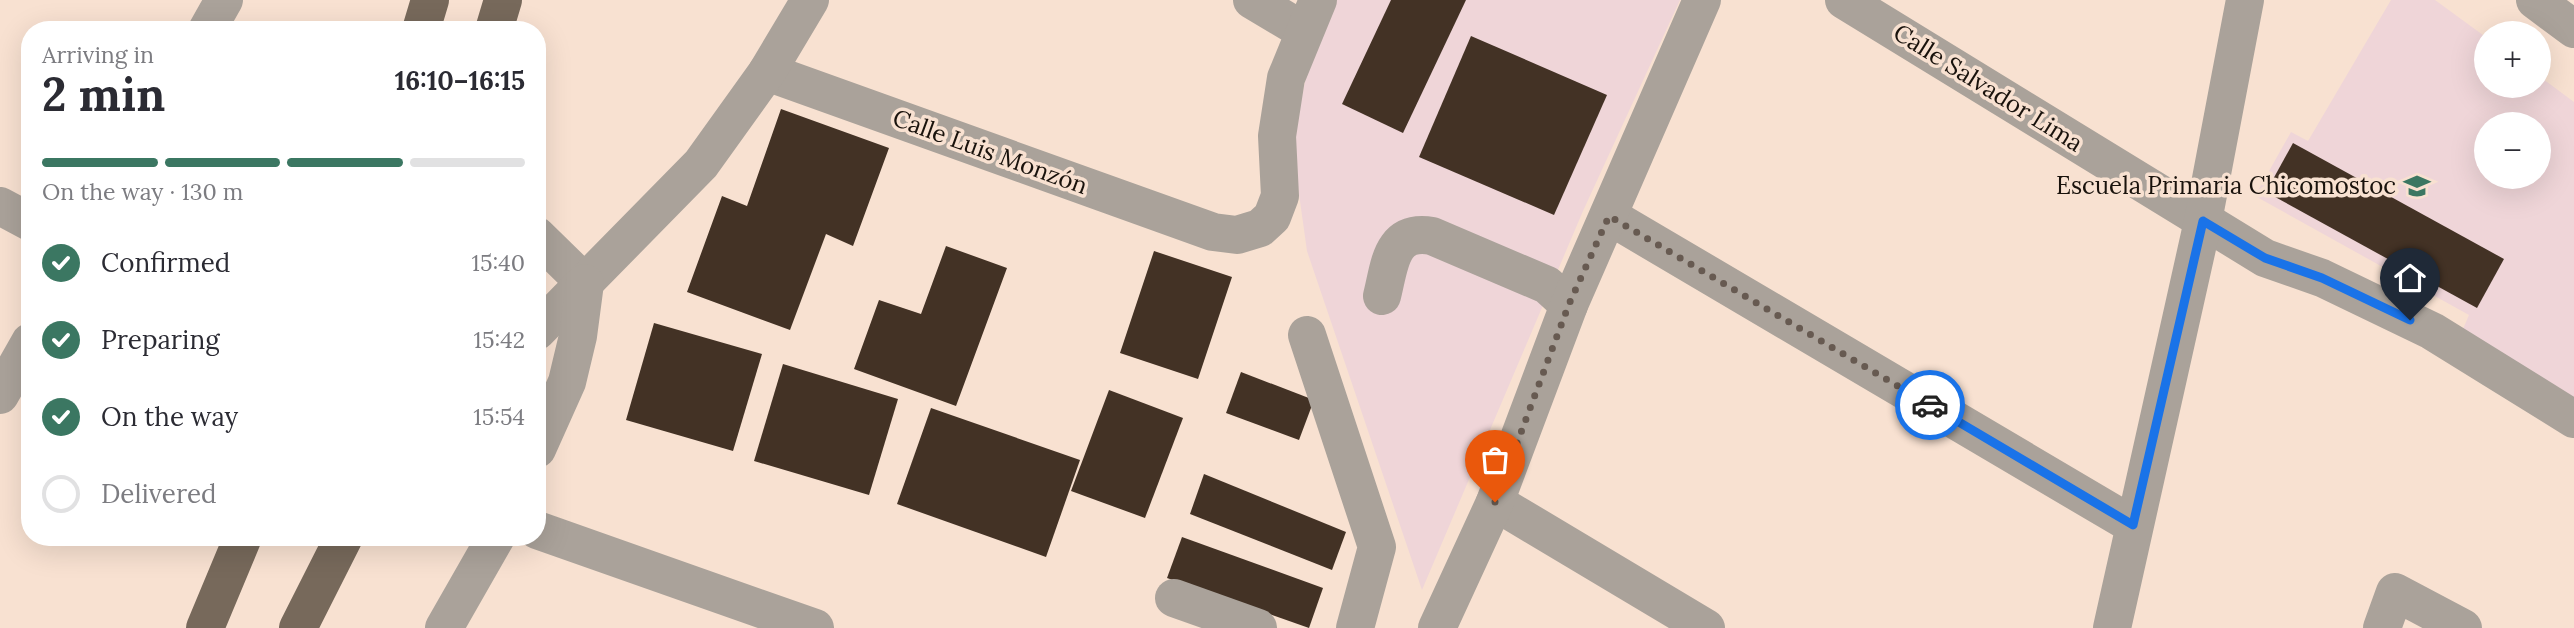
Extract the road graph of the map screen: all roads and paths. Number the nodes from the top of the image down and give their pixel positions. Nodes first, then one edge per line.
1 (224, 0) edge
2 (430, 0) edge
3 (503, 0) edge
4 (810, 0) edge
5 (1252, 0) edge
6 (1702, 0) edge
7 (1844, 0) edge
8 (2245, 0) edge
9 (2535, 0) edge
10 (1311, 15) edge
11 (212, 21) edge
12 (424, 21) edge
13 (497, 21) edge
14 (2574, 29) edge
15 (766, 72) junction
16 (0, 206) edge
17 (1609, 216) junction
18 (21, 217) edge
19 (2203, 221) junction
20 (546, 245) edge
21 (585, 283) junction
22 (1382, 296) dead end
23 (1569, 304) junction
24 (546, 322) edge
25 (1307, 335) dead end
26 (21, 358) edge
27 (0, 394) edge
28 (2574, 419) edge
29 (546, 429) edge
30 (1495, 502) junction
31 (2133, 525) junction
32 (546, 533) edge
33 (239, 546) edge
34 (339, 546) edge
35 (491, 546) edge
36 (1174, 598) dead end
37 (205, 628) edge
38 (298, 628) edge
39 (444, 628) edge
40 (815, 628) edge
41 (1258, 628) edge
42 (1355, 628) edge
43 (1437, 628) edge
44 (1706, 628) edge
45 (2112, 628) edge
46 (2382, 628) edge
47 (2463, 628) edge

1 - 11 street
2 - 12 main road
3 - 13 main road
4 - 15 street
5 - 10 street
6 - 17 street
7 - 19 street, Calle Salvador Lima
8 - 19 street
9 - 14 street
10 - 15 street, Calle Luis Monzón
15 - 21 street
16 - 18 street
17 - 23 street
17 - 31 street
19 - 28 street, Calle Salvador Lima
19 - 31 street
20 - 21 street
21 - 24 street
21 - 29 street
22 - 23 street
23 - 30 street
25 - 42 street
26 - 27 street
30 - 43 street
30 - 44 street
31 - 45 street
32 - 40 street
33 - 37 main road
34 - 38 main road
35 - 39 street
36 - 41 street
46 - 47 street

